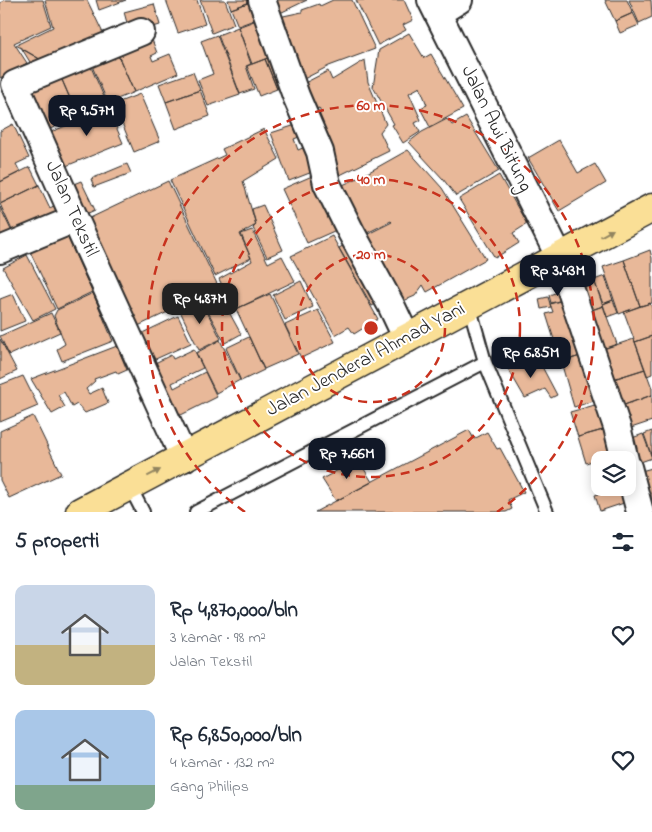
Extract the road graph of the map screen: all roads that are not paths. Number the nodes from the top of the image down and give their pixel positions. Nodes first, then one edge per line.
1 (262, 0) edge
2 (443, 4) edge
3 (141, 32) dead end
4 (8, 87) edge
5 (652, 208) edge
6 (75, 219) junction
7 (0, 250) edge
8 (560, 258) junction
9 (469, 305) junction
10 (407, 339) junction
11 (484, 362) junction
12 (624, 451) edge
13 (184, 458) junction
14 (129, 485) junction
15 (636, 496) edge
16 (80, 512) edge
17 (143, 512) edge
18 (196, 512) edge
19 (547, 512) edge
20 (640, 512) edge

1 - 10 street
2 - 8 street, Jalan Awi Bitung
3 - 4 street, Jalan Tekstil
4 - 6 street, Jalan Tekstil
8 -> 5 main road, Jalan Jenderal Ahmad Yani
6 - 7 street
6 - 13 street, Jalan Tekstil
8 - 9 main road, Jalan Jenderal Ahmad Yani
8 - 12 street, Jalan Awi Bitung
9 - 10 main road, Jalan Jenderal Ahmad Yani
9 - 11 lane
10 - 13 main road, Jalan Jenderal Ahmad Yani
11 - 18 lane
11 - 19 lane
14 -> 13 main road, Jalan Jenderal Ahmad Yani
14 - 16 main road, Jalan Jenderal Ahmad Yani
14 - 17 lane
15 - 20 street

